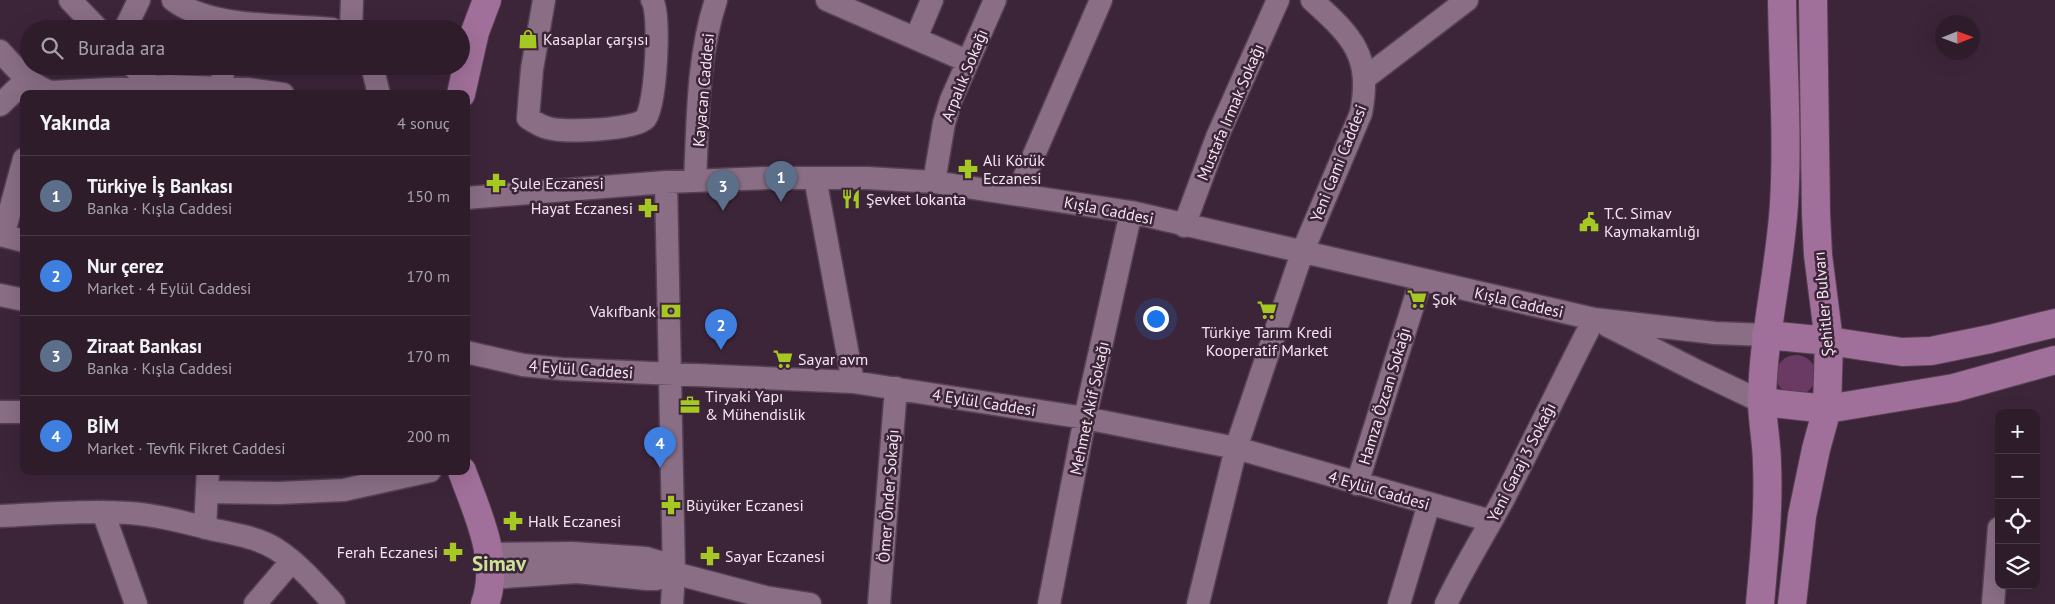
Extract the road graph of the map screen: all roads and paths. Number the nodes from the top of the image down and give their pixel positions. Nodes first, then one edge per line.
1 (70, 0) edge
2 (139, 0) edge
3 (173, 0) edge
4 (352, 0) edge
5 (487, 0) edge
6 (544, 0) edge
7 (652, 0) edge
8 (716, 0) edge
9 (827, 0) edge
10 (932, 0) edge
11 (995, 0) edge
12 (1101, 0) edge
13 (1278, 0) edge
14 (1312, 0) edge
15 (1466, 0) edge
16 (1782, 0) edge
17 (1814, 0) edge
18 (863, 7) edge
19 (1332, 9) edge
20 (89, 20) edge
21 (129, 20) edge
22 (226, 20) edge
23 (351, 20) edge
24 (916, 38) junction
25 (0, 51) edge
26 (470, 54) edge
27 (967, 61) junction
28 (20, 72) edge
29 (23, 75) edge
30 (141, 75) edge
31 (374, 75) edge
32 (465, 75) edge
33 (223, 77) edge
34 (1365, 78) junction
35 (27, 79) junction
36 (44, 90) edge
37 (154, 90) edge
38 (160, 90) edge
39 (269, 90) edge
40 (378, 90) edge
41 (462, 90) edge
42 (0, 105) edge
43 (17, 169) edge
44 (815, 178) junction
45 (695, 181) junction
46 (666, 182) junction
47 (934, 182) junction
48 (1017, 194) junction
49 (470, 198) edge
50 (1131, 212) junction
51 (1184, 226) junction
52 (9, 237) edge
53 (1302, 253) junction
54 (1421, 280) junction
55 (0, 295) edge
56 (20, 299) edge
57 (1594, 319) junction
58 (2055, 323) edge
59 (1766, 335) junction
60 (1829, 341) junction
61 (470, 353) edge
62 (2055, 360) edge
63 (671, 374) junction
64 (853, 382) junction
65 (896, 388) junction
66 (1762, 402) junction
67 (1827, 409) junction
68 (0, 412) edge
69 (20, 412) edge
70 (1085, 418) junction
71 (1236, 448) junction
72 (412, 475) edge
73 (464, 475) edge
74 (208, 482) edge
75 (1357, 484) junction
76 (1429, 504) junction
77 (103, 512) junction
78 (0, 516) edge
79 (1491, 521) junction
80 (205, 528) junction
81 (1998, 544) edge
82 (291, 562) junction
83 (674, 573) junction
84 (488, 579) edge
85 (136, 604) edge
86 (255, 604) edge
87 (334, 604) edge
88 (672, 604) edge
89 (810, 604) edge
90 (879, 604) edge
91 (1049, 604) edge
92 (1198, 604) edge
93 (1399, 604) edge
94 (1446, 604) edge
95 (1760, 604) edge
96 (1792, 604) edge
97 (1993, 604) edge

1 - 20 street
2 - 21 street
3 - 22 street
4 - 23 street
5 - 26 main road
6 - 7 street
8 - 45 street, Kayacan Caddesi
9 - 18 street
10 - 24 street
11 - 27 street, Arpalık Sokağı
12 - 48 street
13 - 51 street, Mustafa Irmak Sokağı
14 - 19 street, Yeni Cami Caddesi
15 - 34 street
16 - 59 main road
17 - 60 main road, Şehitler Bulvarı
18 - 24 street
19 - 34 street, Yeni Cami Caddesi
24 - 27 street
25 - 28 street
27 - 47 street, Arpalık Sokağı
29 - 35 street
30 - 37 street
31 - 40 street
32 - 41 main road
33 - 38 street
33 - 39 street
34 - 53 street, Yeni Cami Caddesi
35 - 36 street
35 - 42 street
43 - 52 street
44 - 45 street, Kışla Caddesi
44 - 47 street, Kışla Caddesi
44 - 64 street
45 - 46 street, Kışla Caddesi
46 - 49 street, Kışla Caddesi
46 - 63 street
47 - 48 street, Kışla Caddesi
48 - 50 street, Kışla Caddesi
50 - 51 street, Kışla Caddesi
50 - 70 street, Mehmet Akif Sokağı
51 - 53 street, Kışla Caddesi
53 - 54 street, Kışla Caddesi
53 - 71 street, Yeni Cami Caddesi
54 - 57 street, Kışla Caddesi
54 - 75 street, Hamza Özcan Sokağı
55 - 56 street
57 - 59 street, Kışla Caddesi
57 - 66 street, Kışla Caddesi
57 - 79 street, Yeni Garaj 3 Sokağı
58 - 60 main road
59 - 60 main road
59 - 66 main road
60 - 67 main road, Şehitler Bulvarı
61 - 63 street, 4 Eylül Caddesi
62 - 67 main road
63 - 64 street, 4 Eylül Caddesi
63 - 83 street
64 - 65 street, 4 Eylül Caddesi
65 - 70 street, 4 Eylül Caddesi
65 - 90 street, Ömer Önder Sokağı
66 - 67 main road
66 - 95 main road
67 - 96 main road, Şehitler Bulvarı
68 - 69 street
70 - 71 street, 4 Eylül Caddesi
70 - 91 street, Mehmet Akif Sokağı
71 - 75 street, 4 Eylül Caddesi
71 - 92 street, Yeni Cami Caddesi
72 - 74 street
73 - 84 main road
74 - 80 street
75 - 76 street, 4 Eylül Caddesi
76 - 79 street, 4 Eylül Caddesi
76 - 93 street
77 - 78 street
77 - 80 street
77 - 85 street
79 - 94 street, Yeni Garaj 3 Sokağı
80 - 82 street
81 - 97 street
82 - 86 street
82 - 87 street
83 - 84 street
83 - 88 street
83 - 89 street

